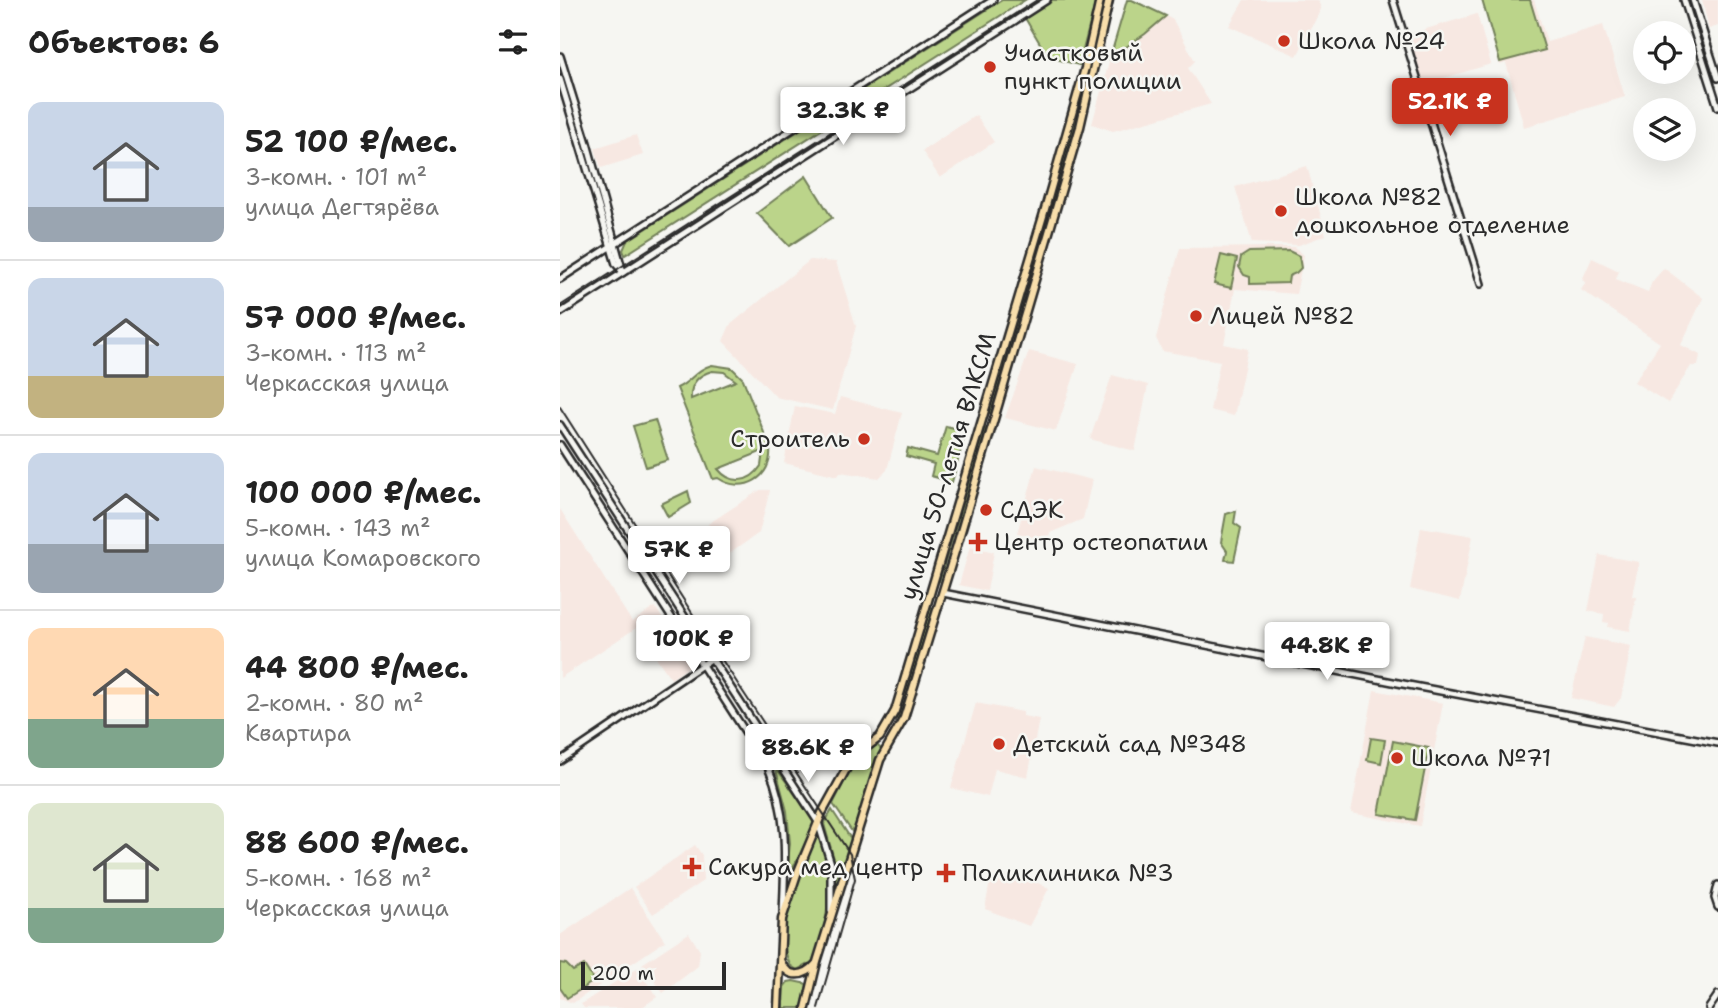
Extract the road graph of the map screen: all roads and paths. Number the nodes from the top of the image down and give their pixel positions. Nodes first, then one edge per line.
1 (993, 0) edge
2 (1048, 0) edge
3 (1100, 0) edge
4 (1109, 0) edge
5 (1393, 0) edge
6 (1684, 0) edge
7 (1693, 0) edge
8 (560, 56) edge
9 (1718, 78) edge
10 (560, 79) edge
11 (1718, 107) edge
12 (613, 245) junction
13 (624, 272) junction
14 (560, 279) edge
15 (1481, 284) dead end
16 (560, 313) edge
17 (560, 425) edge
18 (560, 445) edge
19 (931, 589) junction
20 (943, 593) junction
21 (711, 659) junction
22 (702, 665) junction
23 (1718, 743) edge
24 (560, 761) edge
25 (818, 822) junction
26 (1718, 885) edge
27 (1718, 907) edge
28 (782, 919) junction
29 (830, 925) junction
30 (779, 955) junction
31 (817, 962) junction
32 (1718, 995) edge
33 (778, 1008) edge
34 (806, 1008) edge
35 (1709, 1008) edge

1 - 12 main road
2 - 13 main road
3 - 19 main road, улица 50-летия ВЛКСМ
4 - 20 main road, улица 50-летия ВЛКСМ
5 - 15 main road
6 - 11 main road
7 - 9 main road
8 - 12 main road
10 - 12 main road
12 - 13 main road
12 - 14 main road
13 - 16 main road
17 - 21 main road
18 - 22 main road
19 - 20 main road
19 - 25 main road, улица 50-летия ВЛКСМ
20 - 23 main road
20 - 29 main road, улица 50-летия ВЛКСМ
21 - 22 main road
21 - 25 main road
22 - 24 main road
22 - 28 main road
25 - 28 main road, улица 50-летия ВЛКСМ
25 - 29 main road
26 - 27 main road
28 - 30 main road, улица 50-летия ВЛКСМ
29 - 31 main road, улица 50-летия ВЛКСМ
30 - 31 main road
30 - 33 main road, улица 50-летия ВЛКСМ
31 - 34 main road, улица 50-летия ВЛКСМ
32 - 35 main road

